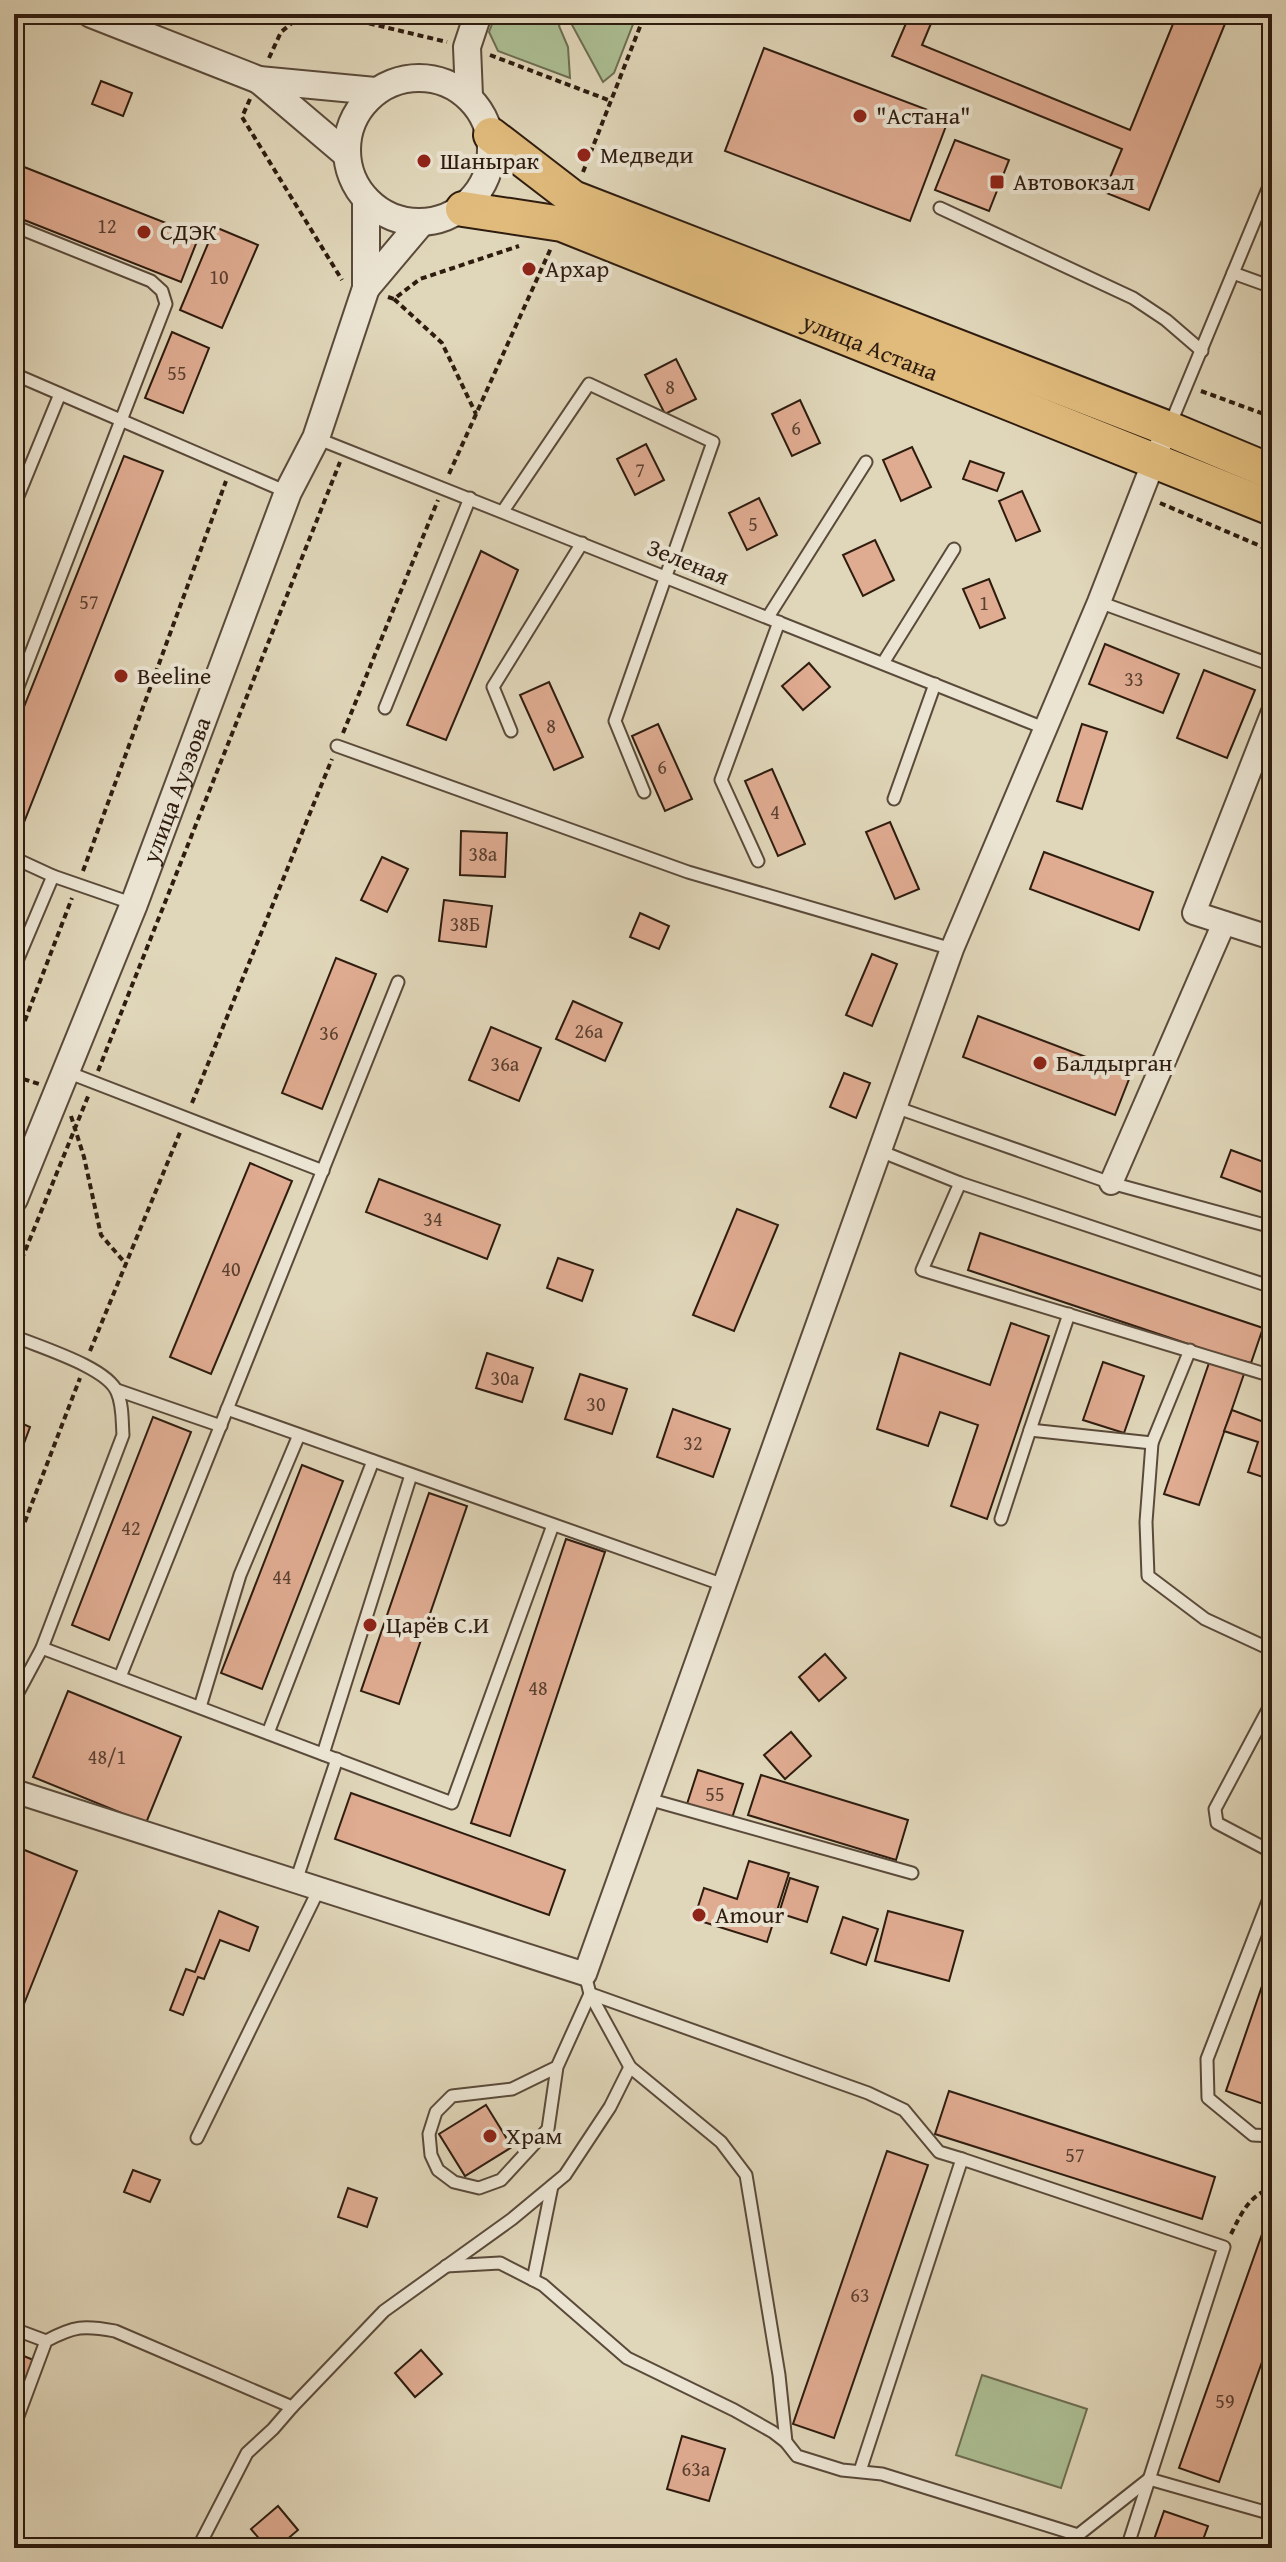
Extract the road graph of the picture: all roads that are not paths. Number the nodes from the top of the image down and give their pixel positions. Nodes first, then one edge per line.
1 (91, 14) edge
2 (478, 14) edge
3 (467, 47) junction
4 (414, 77) junction
5 (259, 80) junction
6 (375, 91) junction
7 (469, 96) junction
8 (491, 135) junction
9 (345, 153) junction
10 (1272, 179) edge
11 (366, 202) junction
12 (940, 208) dead end
13 (463, 209) junction
14 (567, 211) junction
15 (420, 224) junction
16 (14, 226) edge
17 (1233, 273) junction
18 (1272, 287) edge
19 (366, 288) junction
20 (1202, 351) junction
21 (14, 374) edge
22 (60, 394) junction
23 (122, 420) junction
24 (1169, 429) junction
25 (316, 438) junction
26 (1153, 460) junction
27 (866, 462) dead end
28 (1272, 472) edge
29 (288, 492) junction
30 (470, 498) junction
31 (14, 506) edge
32 (1272, 508) edge
33 (503, 511) junction
34 (582, 543) junction
35 (954, 549) dead end
36 (665, 577) junction
37 (1099, 602) junction
38 (774, 620) junction
39 (883, 663) junction
40 (1272, 665) edge
41 (935, 684) junction
42 (14, 697) edge
43 (385, 708) dead end
44 (1272, 714) edge
45 (1044, 728) junction
46 (511, 731) dead end
47 (337, 746) road end
48 (644, 792) dead end
49 (894, 799) dead end
50 (14, 858) edge
51 (758, 861) dead end
52 (53, 876) junction
53 (134, 904) junction
54 (1224, 923) junction
55 (1272, 938) edge
56 (952, 949) junction
57 (14, 968) edge
58 (398, 982) dead end
59 (62, 1082) junction
60 (895, 1107) junction
61 (880, 1151) junction
62 (323, 1171) junction
63 (960, 1183) junction
64 (1111, 1183) junction
65 (14, 1199) edge
66 (1272, 1227) edge
67 (1272, 1287) edge
68 (1069, 1314) junction
69 (14, 1336) edge
70 (1190, 1350) junction
71 (1272, 1376) edge
72 (117, 1390) junction
73 (227, 1409) junction
74 (221, 1426) junction
75 (1030, 1430) junction
76 (299, 1435) junction
77 (1152, 1443) junction
78 (373, 1461) junction
79 (411, 1475) junction
80 (1001, 1519) dead end
81 (553, 1525) junction
82 (724, 1585) junction
83 (42, 1648) junction
84 (1272, 1650) edge
85 (120, 1677) junction
86 (14, 1700) edge
87 (1272, 1702) edge
88 (200, 1707) junction
89 (268, 1733) junction
90 (323, 1754) junction
91 (337, 1759) junction
92 (14, 1791) edge
93 (648, 1799) junction
94 (1272, 1852) edge
95 (912, 1873) dead end
96 (296, 1881) junction
97 (319, 1889) junction
98 (1272, 1891) edge
99 (588, 1984) junction
100 (557, 2067) junction
101 (630, 2067) junction
102 (1272, 2136) edge
103 (197, 2138) dead end
104 (962, 2159) junction
105 (552, 2186) junction
106 (445, 2266) junction
107 (533, 2280) junction
108 (14, 2329) edge
109 (46, 2341) junction
110 (292, 2407) junction
111 (14, 2427) edge
112 (786, 2442) junction
113 (860, 2471) junction
114 (1149, 2479) junction
115 (1272, 2514) edge
116 (198, 2548) edge
117 (1127, 2548) edge

1 - 5 street
2 - 3 street
3 - 4 street
3 - 7 street
4 - 6 street
4 - 7 street
5 - 6 street
5 - 9 street
6 - 9 street
7 - 8 street
8 - 13 street
8 - 14 main road, улица Астана
9 - 11 street
10 - 17 lane
11 - 15 street
11 - 19 street
12 - 20 lane
13 - 14 main road, улица Астана
13 - 15 street
14 - 24 main road, улица Астана
14 - 26 main road, улица Астана
15 - 19 street
16 - 23 lane
17 - 18 lane
17 - 20 lane
19 - 25 street, улица Ауэзова
20 - 24 lane
21 - 22 lane
22 - 23 lane
22 - 31 lane
23 - 29 lane
23 - 42 lane
24 - 26 street
24 - 28 main road, улица Астана
25 - 29 street, улица Ауэзова
25 - 30 lane, Зеленая
26 - 32 main road, улица Астана
26 - 37 street
27 - 38 lane
29 - 53 street, улица Ауэзова
30 - 33 lane, Зеленая
30 - 43 lane
33 - 34 lane, Зеленая
33 - 36 lane
34 - 36 lane, Зеленая
34 - 46 lane
35 - 39 lane
36 - 38 lane, Зеленая
36 - 48 lane
37 - 40 lane
37 - 45 street
38 - 39 lane, Зеленая
38 - 51 lane
39 - 41 lane, Зеленая
41 - 45 lane, Зеленая
41 - 49 lane
44 - 54 street
45 - 56 street
47 - 56 lane
50 - 52 lane
52 - 53 lane
52 - 57 lane
53 - 59 street, улица Ауэзова
54 - 55 street
54 - 64 street
56 - 60 street
58 - 62 lane
59 - 62 lane
59 - 65 street, улица Ауэзова
60 - 61 street
60 - 64 lane
61 - 63 lane
61 - 82 street
62 - 73 lane
63 - 67 lane
63 - 68 lane
64 - 66 lane
68 - 70 lane
68 - 75 lane
69 - 72 lane
70 - 71 lane
70 - 77 lane
72 - 74 lane
72 - 83 lane
73 - 74 lane
73 - 76 lane
74 - 85 lane
75 - 77 lane
75 - 80 lane
76 - 78 lane
76 - 88 lane
77 - 84 lane
78 - 79 lane
78 - 89 lane
79 - 81 lane
79 - 90 lane
81 - 82 lane
81 - 91 lane
82 - 93 street
83 - 85 lane
83 - 86 lane
85 - 88 lane
87 - 94 lane
88 - 89 lane
89 - 90 lane
90 - 91 lane
91 - 96 lane
92 - 96 street
93 - 95 lane
93 - 99 street
96 - 97 street
97 - 99 street
97 - 103 lane
98 - 102 lane
99 - 100 lane
99 - 101 lane
99 - 104 lane
100 - 100 lane
101 - 105 lane
101 - 112 lane
104 - 113 lane
104 - 114 lane
105 - 106 lane
105 - 107 lane
106 - 107 lane
106 - 110 lane
107 - 112 lane
108 - 109 lane
109 - 110 lane
109 - 111 lane
110 - 116 lane
112 - 113 lane
113 - 114 lane
114 - 115 lane
114 - 117 lane

